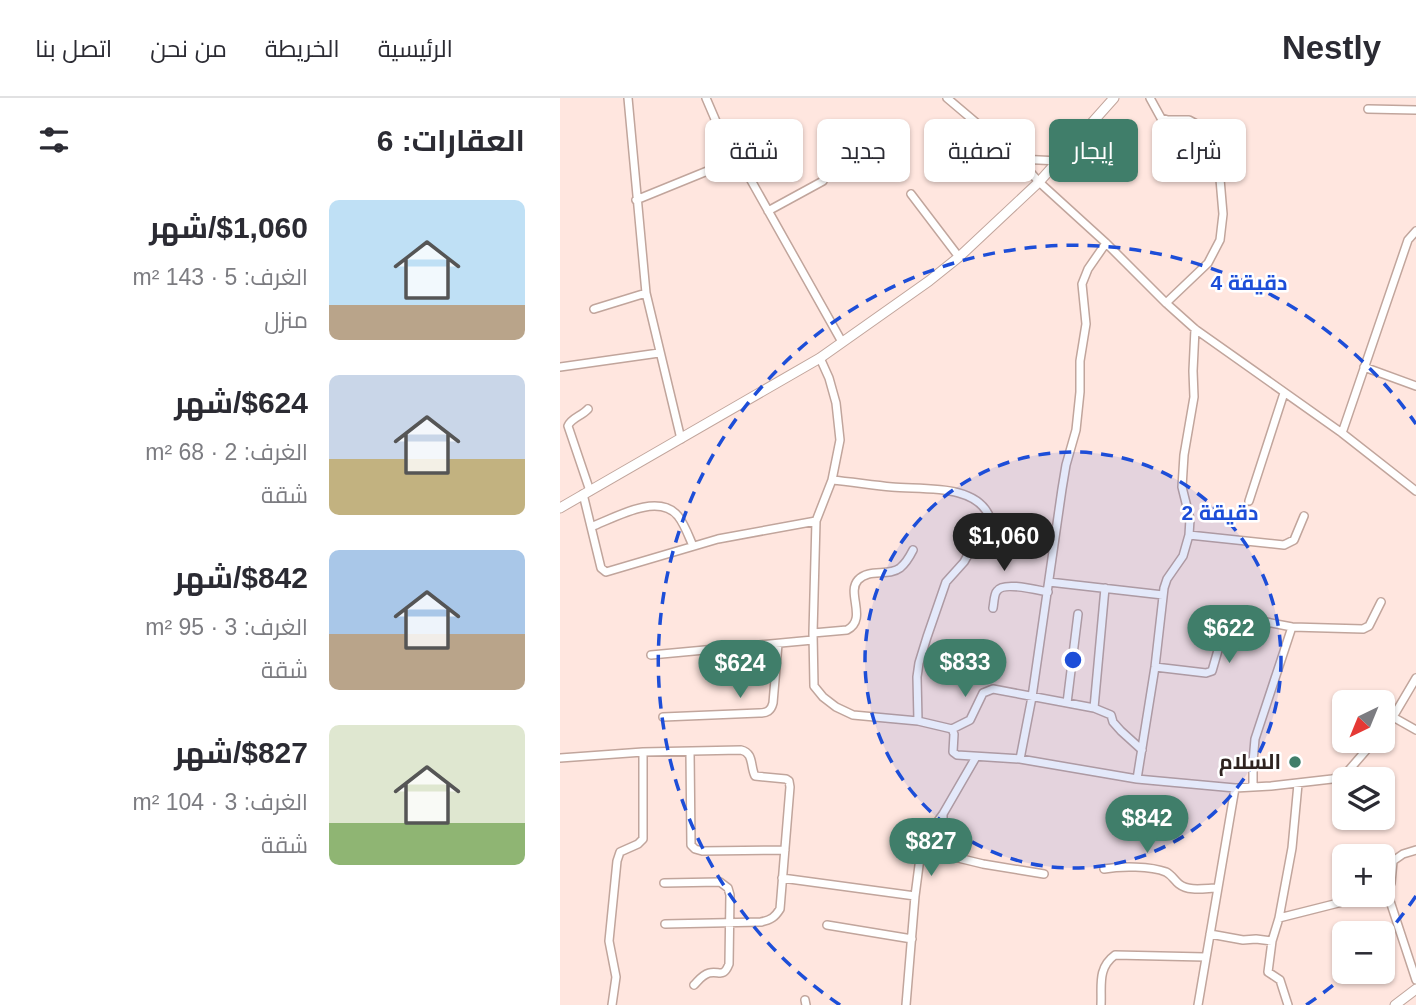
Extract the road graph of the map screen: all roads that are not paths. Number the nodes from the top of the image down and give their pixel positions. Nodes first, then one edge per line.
1 (628, 98) edge
2 (706, 98) edge
3 (947, 98) edge
4 (1114, 98) edge
5 (1150, 98) edge
6 (1368, 109) dead end
7 (1416, 110) edge
8 (715, 119) edge
9 (972, 119) edge
10 (1096, 119) edge
11 (705, 172) edge
12 (1049, 172) edge
13 (1035, 177) edge
14 (752, 182) edge
15 (821, 182) edge
16 (1039, 182) junction
17 (911, 194) dead end
18 (636, 200) junction
19 (768, 211) junction
20 (1416, 231) edge
21 (1106, 243) junction
22 (959, 257) junction
23 (646, 293) junction
24 (1166, 303) junction
25 (594, 309) dead end
26 (1195, 329) junction
27 (842, 342) junction
28 (659, 353) junction
29 (820, 358) junction
30 (1364, 367) junction
31 (560, 368) edge
32 (1416, 386) edge
33 (1284, 393) junction
34 (588, 408) dead end
35 (1342, 433) junction
36 (681, 439) junction
37 (832, 480) junction
38 (1416, 491) edge
39 (586, 493) junction
40 (1249, 501) dead end
41 (560, 508) edge
42 (1304, 516) dead end
43 (990, 519) dead end
44 (816, 522) junction
45 (591, 527) junction
46 (1189, 535) junction
47 (693, 546) junction
48 (913, 550) dead end
49 (969, 553) dead end
50 (1049, 582) junction
51 (1105, 588) junction
52 (1048, 592) junction
53 (1163, 595) junction
54 (1381, 602) dead end
55 (993, 608) dead end
56 (1077, 614) dead end
57 (1292, 627) junction
58 (813, 636) junction
59 (778, 644) junction
60 (651, 655) dead end
61 (1155, 667) junction
62 (1416, 678) edge
63 (1032, 697) junction
64 (1067, 704) junction
65 (1094, 708) junction
66 (1395, 715) edge
67 (663, 717) dead end
68 (1395, 718) edge
69 (918, 721) junction
70 (952, 729) junction
71 (1416, 730) edge
72 (1142, 750) junction
73 (643, 752) junction
74 (690, 752) junction
75 (1364, 753) edge
76 (976, 757) junction
77 (560, 758) edge
78 (1020, 759) junction
79 (1137, 779) junction
80 (1298, 784) junction
81 (1254, 787) junction
82 (1235, 788) junction
83 (943, 814) junction
84 (785, 850) junction
85 (1416, 850) edge
86 (1395, 860) edge
87 (1104, 869) dead end
88 (1044, 874) dead end
89 (782, 878) junction
90 (664, 883) dead end
91 (1218, 888) junction
92 (915, 896) junction
93 (1332, 905) edge
94 (1390, 907) edge
95 (1279, 918) junction
96 (729, 923) junction
97 (664, 924) dead end
98 (827, 926) dead end
99 (1209, 934) junction
100 (912, 939) junction
101 (1272, 941) junction
102 (1205, 957) junction
103 (1416, 980) edge
104 (694, 985) dead end
105 (1416, 989) edge
106 (612, 1005) edge
107 (906, 1005) edge
108 (1101, 1005) edge
109 (1198, 1005) edge
110 (1289, 1005) edge
111 (1395, 1005) edge

1 - 18 street
2 - 8 street
3 - 9 street
4 - 10 street
5 - 24 street
6 - 7 street
11 - 18 street
12 - 16 street
13 - 16 street
14 - 19 street
15 - 19 street
16 - 21 street
16 - 22 street
17 - 22 street
18 - 23 street
19 - 27 street
20 - 30 street
21 - 24 street
21 - 50 street
22 - 27 street
23 - 25 street
23 - 28 street
24 - 26 street
26 - 33 street
26 - 46 street
27 - 29 street
28 - 31 street
28 - 36 street
29 - 36 street
29 - 37 street
30 - 32 street
30 - 35 street
33 - 35 street
33 - 40 street
34 - 39 street
35 - 38 street
36 - 39 street
37 - 43 street
37 - 44 street
39 - 41 street
39 - 45 street
42 - 46 street
44 - 47 street
44 - 58 street
45 - 47 street
45 - 47 street
46 - 53 street
48 - 58 street
49 - 69 street
50 - 51 street
50 - 52 street
51 - 53 street
51 - 65 street
52 - 55 street
52 - 63 street
53 - 61 street
54 - 57 street
56 - 64 street
57 - 61 street
57 - 81 street
58 - 59 street
58 - 69 street
59 - 60 street
59 - 67 street
61 - 72 street
62 - 66 street
63 - 64 street
63 - 70 street
63 - 78 street
64 - 65 street
65 - 72 street
68 - 71 street
69 - 70 street
70 - 76 street
72 - 79 street
73 - 74 street
73 - 77 street
73 - 106 street
74 - 84 street
74 - 84 street
75 - 80 street
76 - 78 street
76 - 83 street
78 - 79 street
79 - 82 street
80 - 81 street
80 - 95 street
81 - 82 street
82 - 91 street
83 - 88 street
83 - 92 street
84 - 89 street
85 - 86 street
87 - 91 street
89 - 92 street
89 - 96 street
90 - 96 street
91 - 99 street
92 - 100 street
93 - 95 street
94 - 103 street
95 - 101 street
96 - 97 street
96 - 104 street
98 - 100 street
99 - 101 street
99 - 102 street
100 - 107 street
101 - 110 street
102 - 108 street
102 - 109 street
105 - 111 street

